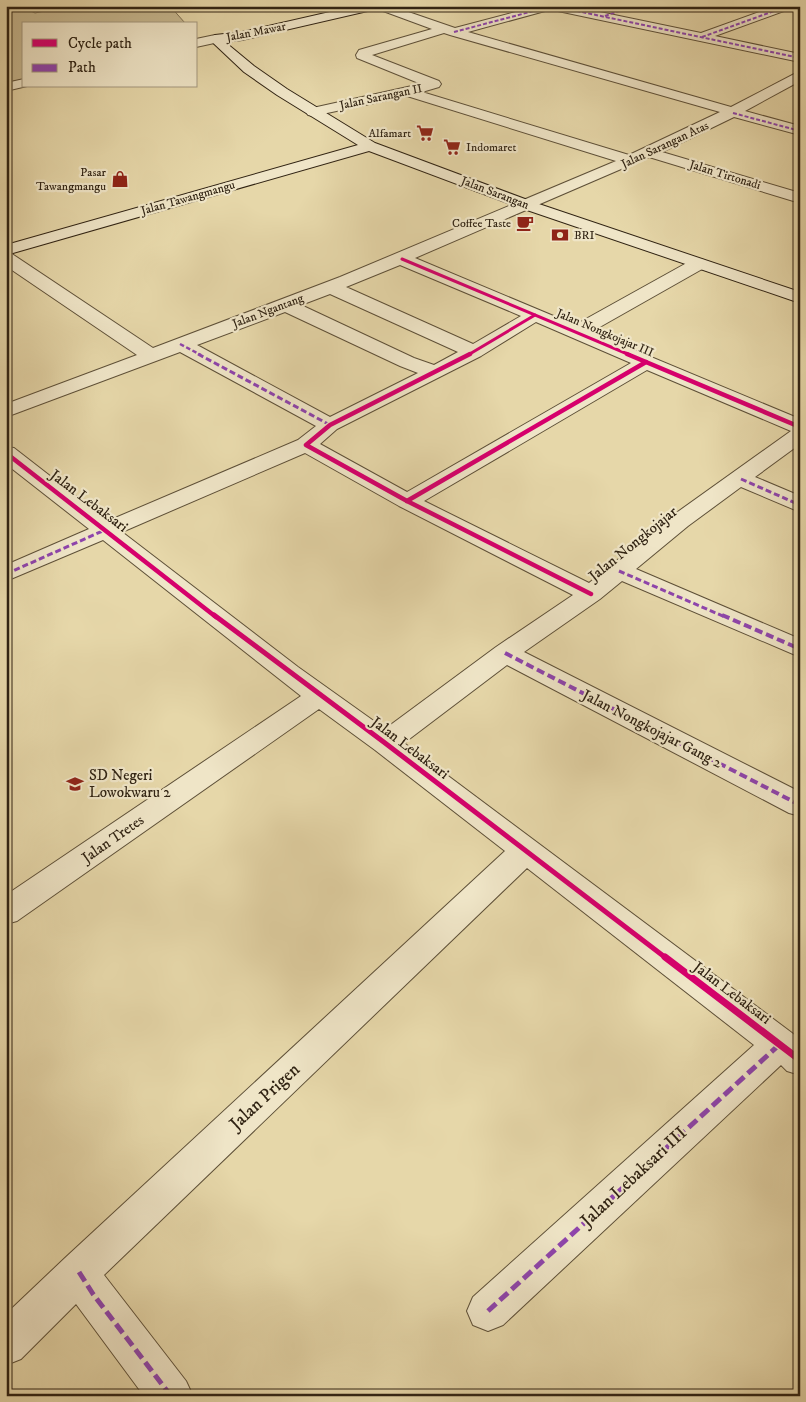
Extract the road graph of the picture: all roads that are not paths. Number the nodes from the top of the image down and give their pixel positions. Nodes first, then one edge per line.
1 (347, 6) edge
2 (372, 6) edge
3 (379, 6) edge
4 (632, 6) edge
5 (788, 6) edge
6 (573, 7) edge
7 (605, 16) junction
8 (449, 31) junction
9 (702, 37) junction
10 (215, 39) junction
11 (198, 43) edge
12 (800, 58) edge
13 (800, 75) edge
14 (22, 83) edge
15 (6, 87) edge
16 (408, 92) junction
17 (313, 112) junction
18 (733, 113) junction
19 (800, 131) edge
20 (370, 146) junction
21 (650, 153) junction
22 (631, 161) junction
23 (800, 198) edge
24 (526, 205) junction
25 (6, 250) edge
26 (6, 258) edge
27 (402, 259) junction
28 (698, 264) junction
29 (330, 287) junction
30 (800, 298) edge
31 (285, 305) junction
32 (535, 315) junction
33 (577, 332) junction
34 (180, 344) junction
35 (474, 352) junction
36 (150, 355) junction
37 (646, 362) junction
38 (435, 372) junction
39 (6, 411) edge
40 (330, 425) junction
41 (800, 427) edge
42 (800, 434) edge
43 (306, 445) junction
44 (6, 453) edge
45 (740, 479) junction
46 (407, 501) junction
47 (800, 505) edge
48 (107, 529) junction
49 (619, 571) junction
50 (6, 574) edge
51 (592, 594) junction
52 (800, 649) edge
53 (505, 653) junction
54 (318, 697) junction
55 (385, 743) junction
56 (800, 805) edge
57 (525, 851) junction
58 (6, 912) edge
59 (793, 1051) edge
60 (79, 1272) junction
61 (488, 1311) dead end
62 (6, 1344) edge
63 (171, 1396) edge

1 - 10 street, Jalan Mawar
2 - 10 street, Jalan Mawar
3 - 8 street
4 - 7 street
5 - 9 street
6 - 7 street
6 - 8 street
7 - 9 street
8 - 16 street, Jalan Sarangan II
8 - 18 street
9 - 12 street
10 - 11 street
10 - 17 street, Jalan Sarangan
13 - 18 street, Jalan Sarangan Atas
14 - 15 street
16 - 17 street, Jalan Sarangan II
16 - 22 street
17 - 20 street, Jalan Sarangan
18 - 19 street
18 - 21 street, Jalan Sarangan Atas
20 - 24 street, Jalan Sarangan
20 - 25 street, Jalan Tawangmangu
21 - 22 street, Jalan Sarangan Atas
21 - 23 street, Jalan Tirtonadi
22 - 24 street, Jalan Sarangan Atas
24 - 27 street, Jalan Ngantang
24 - 28 street, Jalan Sarangan
26 - 36 street
27 - 29 street, Jalan Ngantang
27 - 32 street, Jalan Nongkojajar III
28 - 30 street, Jalan Sarangan
28 - 33 street
29 - 31 street, Jalan Ngantang
29 - 35 street
31 - 34 street, Jalan Ngantang
31 - 38 street
32 - 33 street, Jalan Nongkojajar III
32 - 35 street
33 - 37 street, Jalan Nongkojajar III
34 - 36 street, Jalan Ngantang
34 - 40 street
35 - 38 street
36 - 39 street, Jalan Ngantang
37 - 41 street, Jalan Nongkojajar III
37 - 46 street
38 - 40 street
40 - 43 street
42 - 45 street, Jalan Nongkojajar
43 - 46 street
43 - 48 street
44 - 48 street, Jalan Lebaksari
45 - 47 street
45 - 49 street, Jalan Nongkojajar
46 - 51 street
48 - 50 street
48 - 54 street, Jalan Lebaksari
49 - 51 street, Jalan Nongkojajar
49 - 52 street
51 - 53 street, Jalan Nongkojajar
53 - 55 street, Jalan Nongkojajar
53 - 56 street, Jalan Nongkojajar Gang 2
54 - 55 street, Jalan Lebaksari
54 - 58 street, Jalan Tretes
55 - 57 street, Jalan Lebaksari
57 - 59 street, Jalan Lebaksari
57 - 60 street, Jalan Prigen
59 - 61 street, Jalan Lebaksari III
60 - 62 street, Jalan Prigen
60 - 63 street

